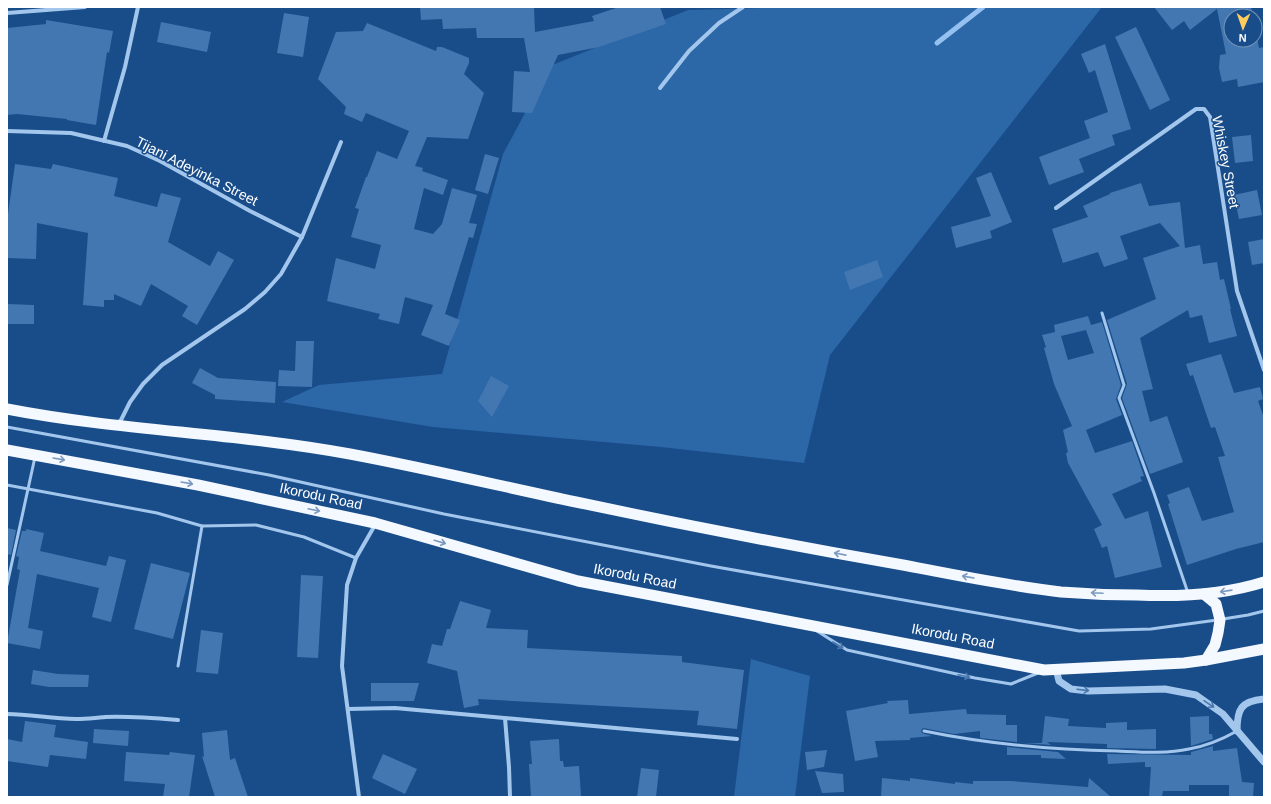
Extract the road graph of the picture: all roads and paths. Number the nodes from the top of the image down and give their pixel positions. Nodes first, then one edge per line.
1 (85, 7) edge
2 (138, 7) edge
3 (743, 7) edge
4 (7, 13) edge
5 (660, 88) dead end
6 (7, 131) edge
7 (104, 140) junction
8 (341, 142) dead end
9 (1056, 208) dead end
10 (302, 237) junction
11 (1102, 313) dead end
12 (1264, 370) edge
13 (7, 409) edge
14 (115, 426) junction
15 (7, 427) edge
16 (7, 450) edge
17 (36, 455) junction
18 (7, 485) edge
19 (28, 489) junction
20 (375, 524) junction
21 (202, 526) junction
22 (356, 558) junction
23 (1264, 582) edge
24 (7, 585) edge
25 (1204, 594) junction
26 (1189, 595) junction
27 (1264, 611) edge
28 (1220, 620) junction
29 (806, 624) junction
30 (1264, 649) edge
31 (1206, 660) junction
32 (178, 666) dead end
33 (1056, 669) junction
34 (1044, 670) junction
35 (1264, 699) edge
36 (348, 709) junction
37 (7, 714) edge
38 (505, 718) junction
39 (178, 720) dead end
40 (924, 731) dead end
41 (1237, 731) junction
42 (737, 739) dead end
43 (1264, 762) edge
44 (358, 797) edge
45 (510, 797) edge

1 - 4 street
2 - 7 street
3 - 5 street
6 - 7 street, Tijani Adeyinka Street
7 - 10 street, Tijani Adeyinka Street
8 - 10 street
9 - 12 street, Whiskey Street
10 - 14 street
11 - 26 lane
13 - 14 highway
26 -> 14 highway
15 - 28 lane
16 - 17 highway, Ikorodu Road
17 - 19 lane
17 -> 20 highway, Ikorodu Road
18 - 19 lane
19 - 21 lane
19 - 24 lane
20 - 22 street
20 -> 29 highway, Ikorodu Road
21 - 22 lane
21 - 32 lane
22 - 36 street
23 -> 25 highway
25 - 26 highway
25 - 28 highway
27 - 28 lane
28 - 31 highway
29 - 34 highway, Ikorodu Road
29 -> 34 lane
30 - 31 highway, Ikorodu Road
31 - 33 highway, Ikorodu Road
33 - 34 highway, Ikorodu Road
33 -> 41 street
35 - 41 street
36 - 38 street
36 - 44 street
37 - 39 street
38 - 42 street
38 - 45 street
40 - 41 lane
41 - 43 street

